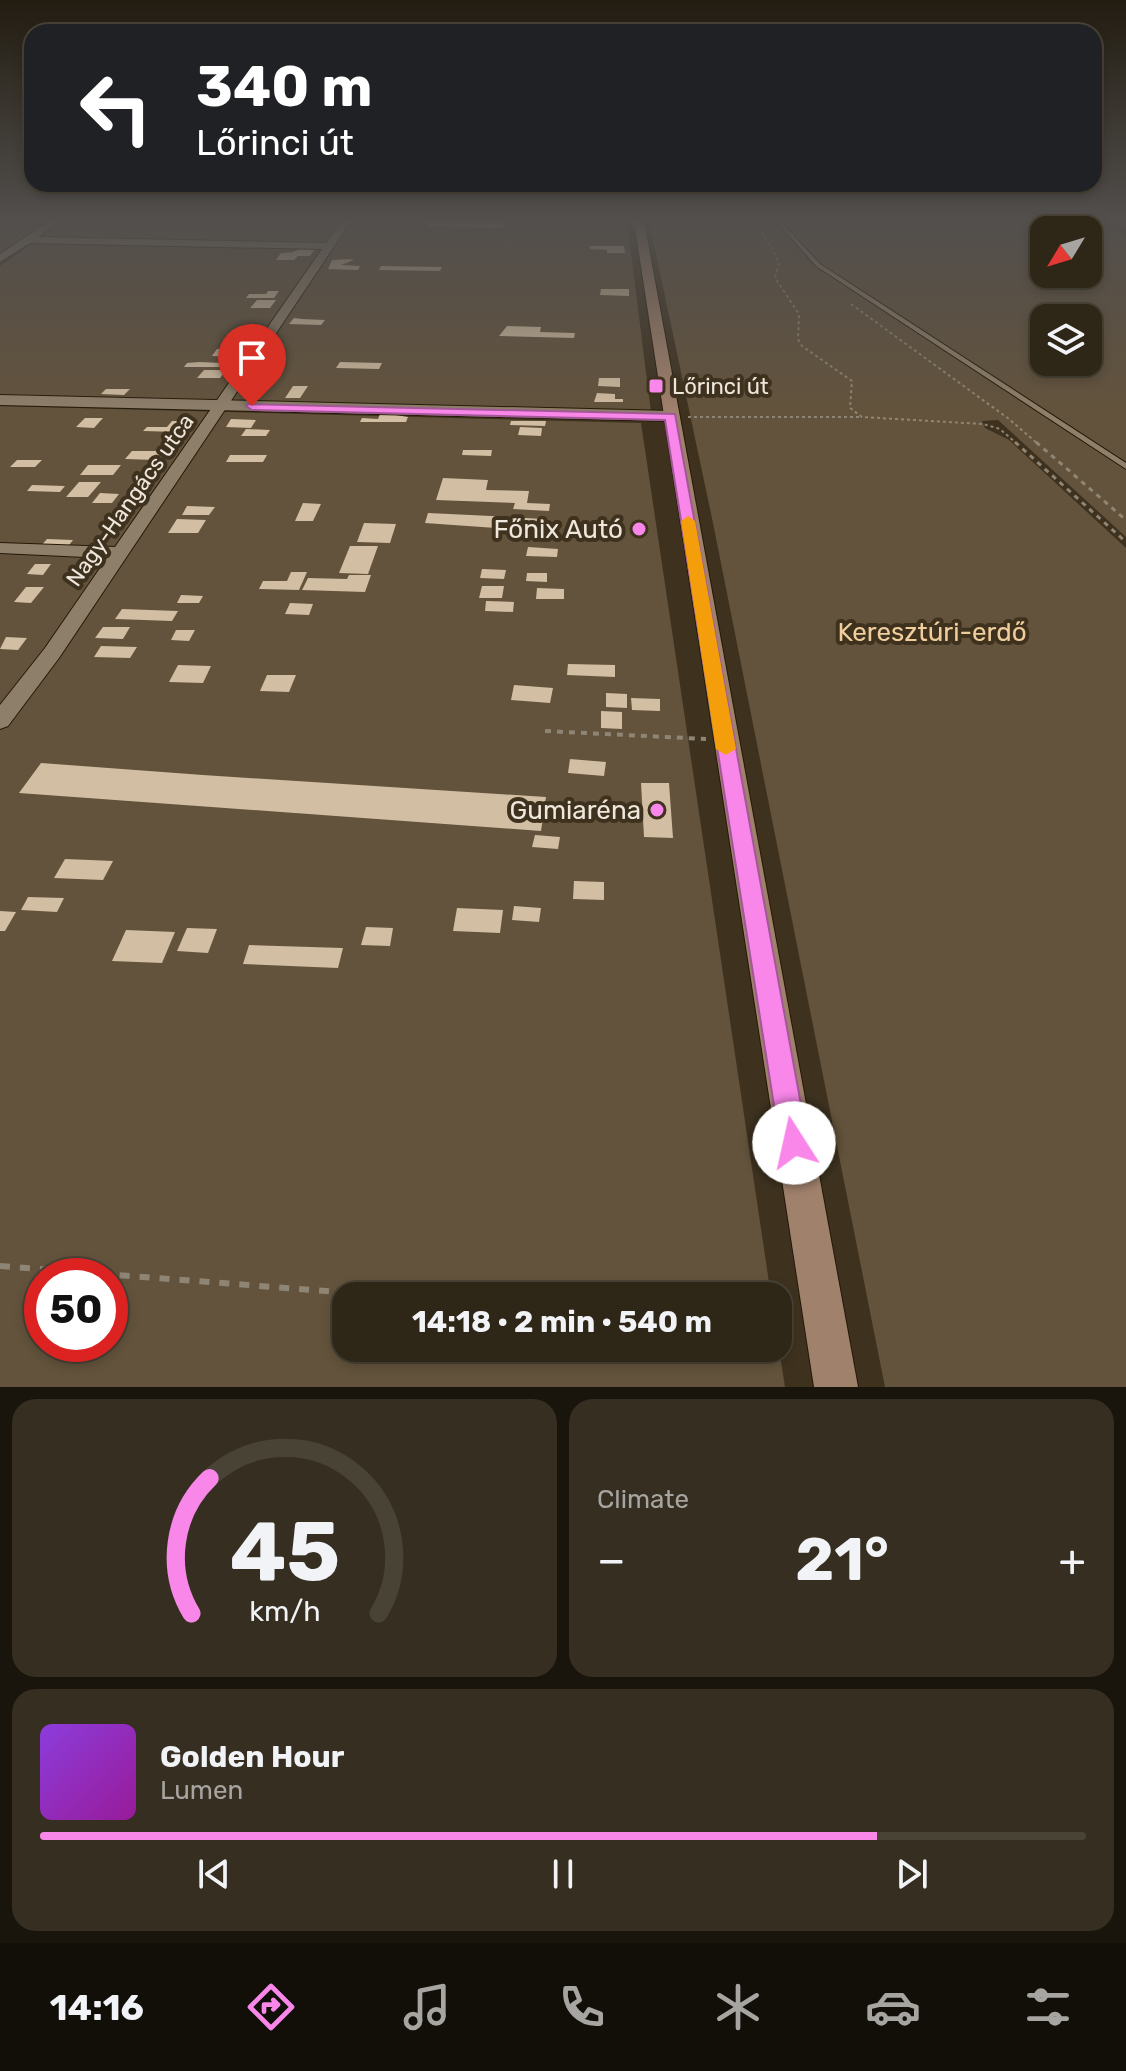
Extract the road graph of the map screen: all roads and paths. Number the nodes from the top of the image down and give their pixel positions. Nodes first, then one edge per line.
1 (302, 286) edge
2 (650, 286) edge
3 (780, 286) edge
4 (850, 286) edge
5 (842, 296) dead end
6 (0, 400) edge
7 (222, 405) junction
8 (671, 416) junction
9 (862, 417) junction
10 (1126, 467) edge
11 (1126, 520) edge
12 (1126, 542) edge
13 (0, 548) edge
14 (119, 553) junction
15 (0, 721) edge
16 (545, 731) dead end
17 (724, 740) junction
18 (0, 1266) edge
19 (332, 1291) edge
20 (836, 1387) edge

1 - 7 street, Nagy-Hangács utca
2 - 8 main road
3 - 9 path
4 - 10 lane
5 - 11 path
6 - 7 street
7 - 8 street
7 - 14 street, Nagy-Hangács utca
8 - 9 path
8 - 17 main road
9 - 12 path
13 - 14 street
14 - 15 street, Nagy-Hangács utca
16 - 17 path
17 - 20 main road
18 - 19 path

